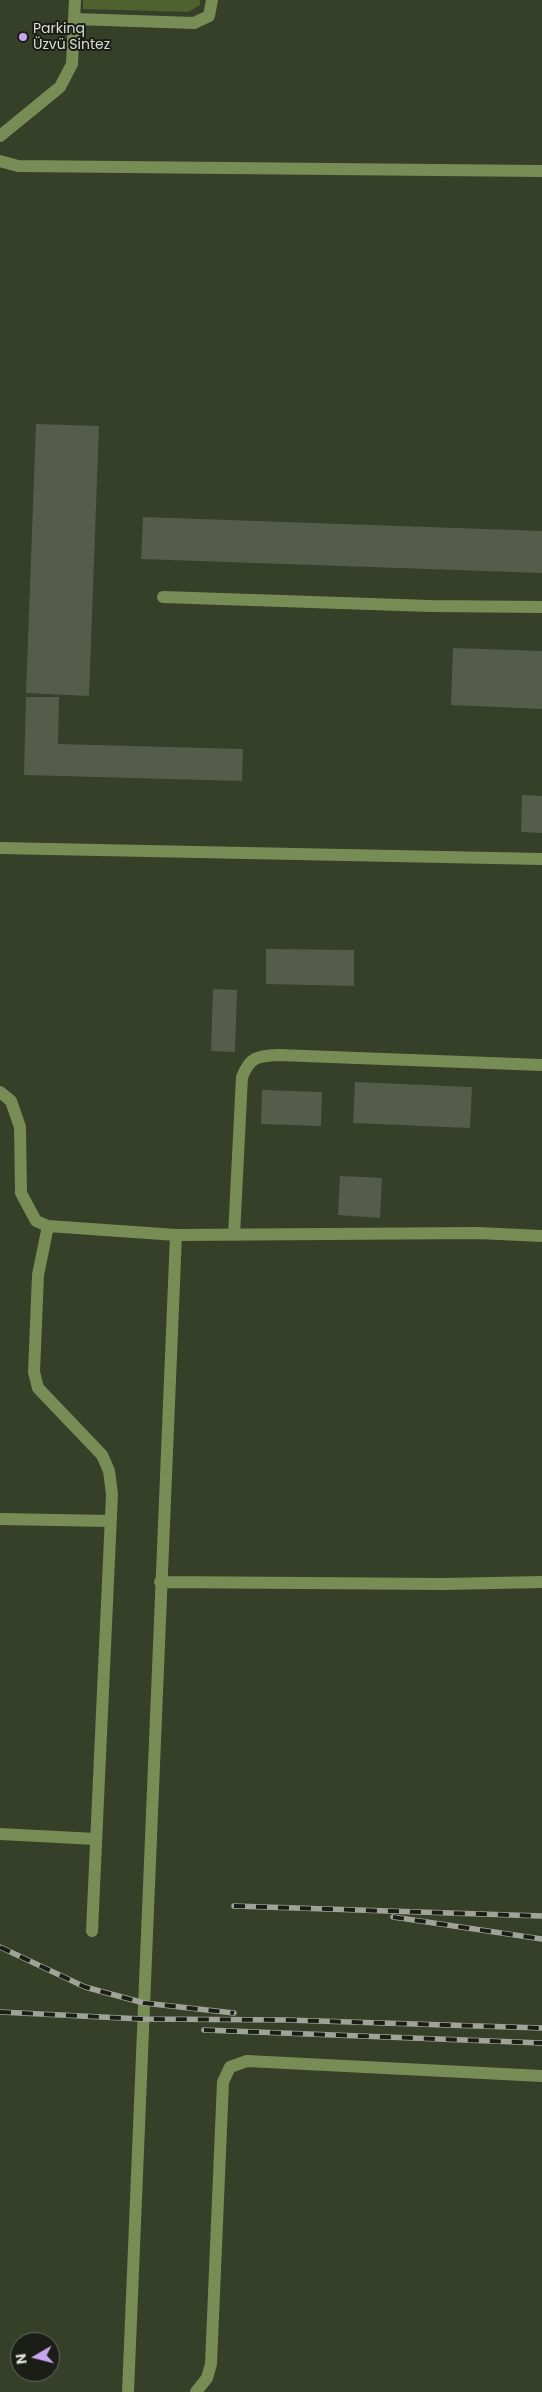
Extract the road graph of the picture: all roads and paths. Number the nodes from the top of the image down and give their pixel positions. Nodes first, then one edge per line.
1 (75, 0) edge
2 (212, 0) edge
3 (75, 20) junction
4 (0, 136) edge
5 (0, 161) edge
6 (542, 171) edge
7 (163, 597) dead end
8 (542, 607) edge
9 (0, 848) edge
10 (542, 859) edge
11 (542, 1065) edge
12 (0, 1092) edge
13 (48, 1226) junction
14 (176, 1235) junction
15 (234, 1235) junction
16 (542, 1236) edge
17 (0, 1519) edge
18 (110, 1521) junction
19 (160, 1582) junction
20 (542, 1582) edge
21 (0, 1834) edge
22 (96, 1840) junction
23 (92, 1931) dead end
24 (542, 2076) edge
25 (128, 2392) edge
26 (196, 2392) edge

1 - 3 lane
2 - 3 lane
3 - 4 lane
5 - 6 lane
7 - 8 lane
9 - 10 lane
11 - 15 lane
12 - 13 lane
13 - 14 lane
13 - 18 lane
14 - 15 lane
14 - 19 lane
15 - 16 lane
17 - 18 lane
18 - 22 lane
19 - 20 lane
19 - 25 lane
21 - 22 lane
22 - 23 lane
24 - 26 lane

